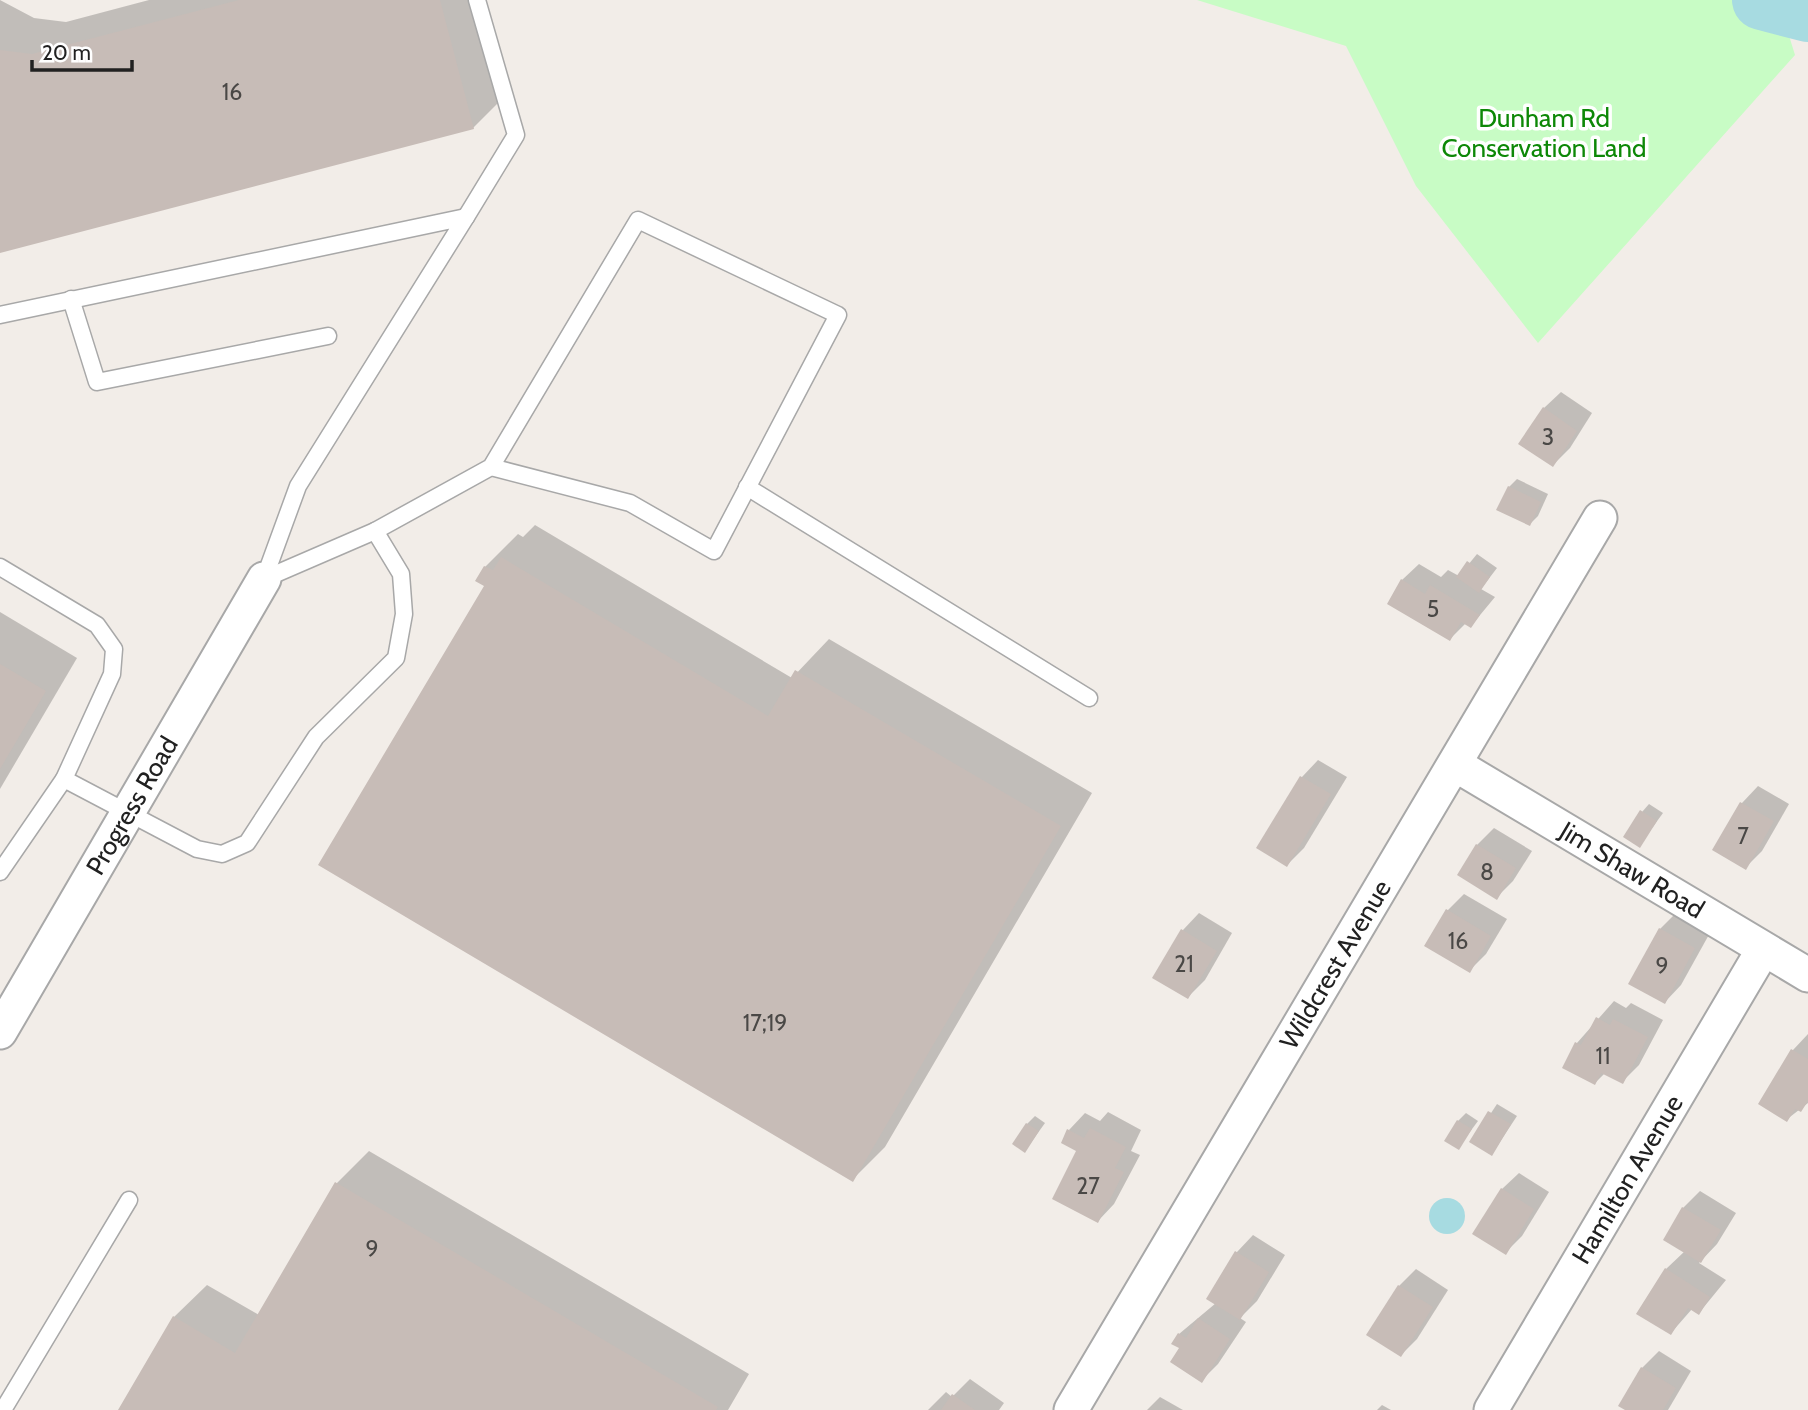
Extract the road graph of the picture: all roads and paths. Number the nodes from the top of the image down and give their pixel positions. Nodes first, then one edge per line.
1 (477, 0) edge
2 (466, 217) junction
3 (71, 299) junction
4 (0, 315) edge
5 (328, 336) dead end
6 (491, 467) junction
7 (747, 487) junction
8 (1601, 518) dead end
9 (375, 531) junction
10 (0, 567) edge
11 (264, 579) junction
12 (1089, 698) dead end
13 (1456, 765) junction
14 (64, 779) junction
15 (129, 811) junction
16 (0, 872) edge
17 (1763, 950) junction
18 (1808, 975) edge
19 (0, 1032) edge
20 (129, 1200) dead end
21 (3, 1410) edge
22 (1071, 1410) edge
23 (1491, 1410) edge

1 - 2 lane
2 - 3 lane
2 - 11 lane
3 - 4 lane
3 - 5 lane
6 - 7 lane
6 - 7 lane
6 - 9 lane
7 - 12 lane
8 - 13 street, Wildcrest Avenue
9 - 11 lane
9 - 15 lane
10 - 14 lane
11 - 15 street, Progress Road
13 - 17 street, Jim Shaw Road
13 - 22 street, Wildcrest Avenue
14 - 15 lane
14 - 16 lane
15 - 19 street, Progress Road
17 - 18 street, Jim Shaw Road
17 - 23 street, Hamilton Avenue
20 - 21 lane

